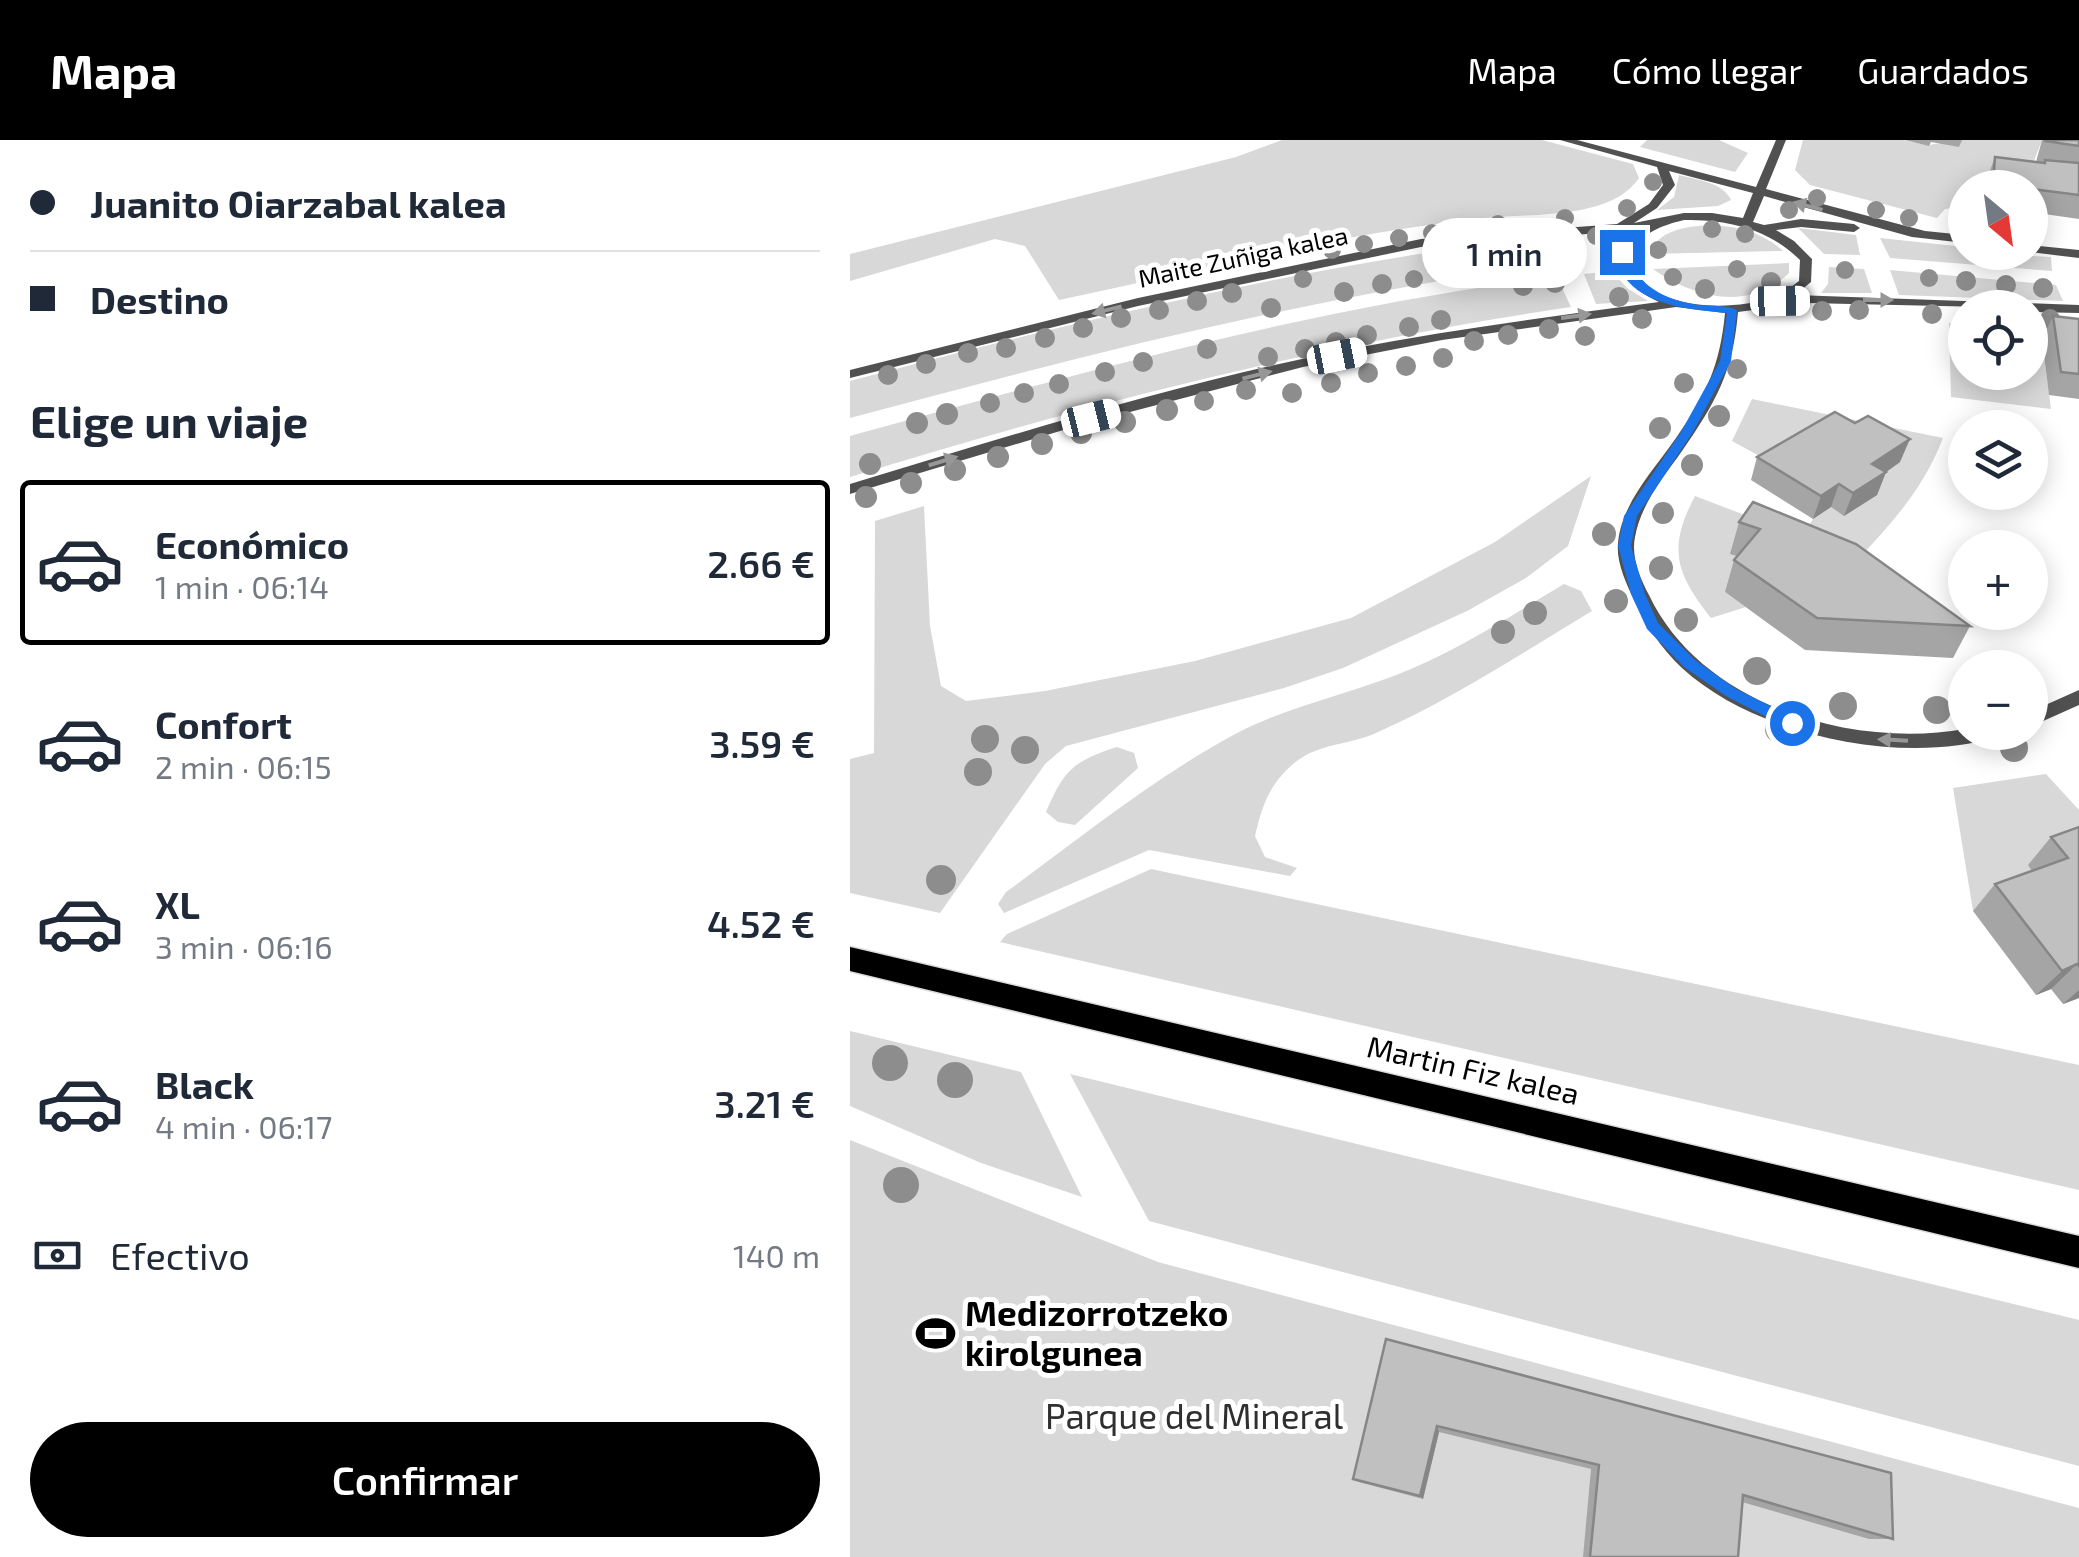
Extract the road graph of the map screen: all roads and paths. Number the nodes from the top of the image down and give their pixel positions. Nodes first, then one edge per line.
1 (1565, 140) edge
2 (1781, 140) edge
3 (1662, 167) junction
4 (1760, 193) junction
5 (1746, 222) junction
6 (1622, 225) junction
7 (1651, 225) junction
8 (1768, 228) junction
9 (1923, 234) junction
10 (1948, 238) edge
11 (2048, 250) edge
12 (2079, 254) edge
13 (1780, 301) junction
14 (1676, 303) junction
15 (2079, 309) edge
16 (1732, 310) junction
17 (850, 374) edge
18 (850, 489) edge
19 (2079, 696) edge
20 (2048, 711) edge
21 (1948, 739) edge
22 (850, 959) edge
23 (2079, 1252) edge

1 - 3 street
2 - 4 street
3 - 4 street
3 - 6 street
4 - 5 street
9 -> 4 street
5 - 7 street, Maite Zuñiga kalea
5 - 8 street, Maite Zuñiga kalea
6 - 7 street, Maite Zuñiga kalea
6 -> 17 street, Maite Zuñiga kalea
7 - 14 street
8 - 9 street
8 - 13 street
9 - 10 street
11 - 12 street
13 -> 15 street
13 - 16 street
14 - 16 street
18 -> 14 street
21 -> 16 street
19 - 20 street
22 - 23 main road, Martin Fiz kalea

